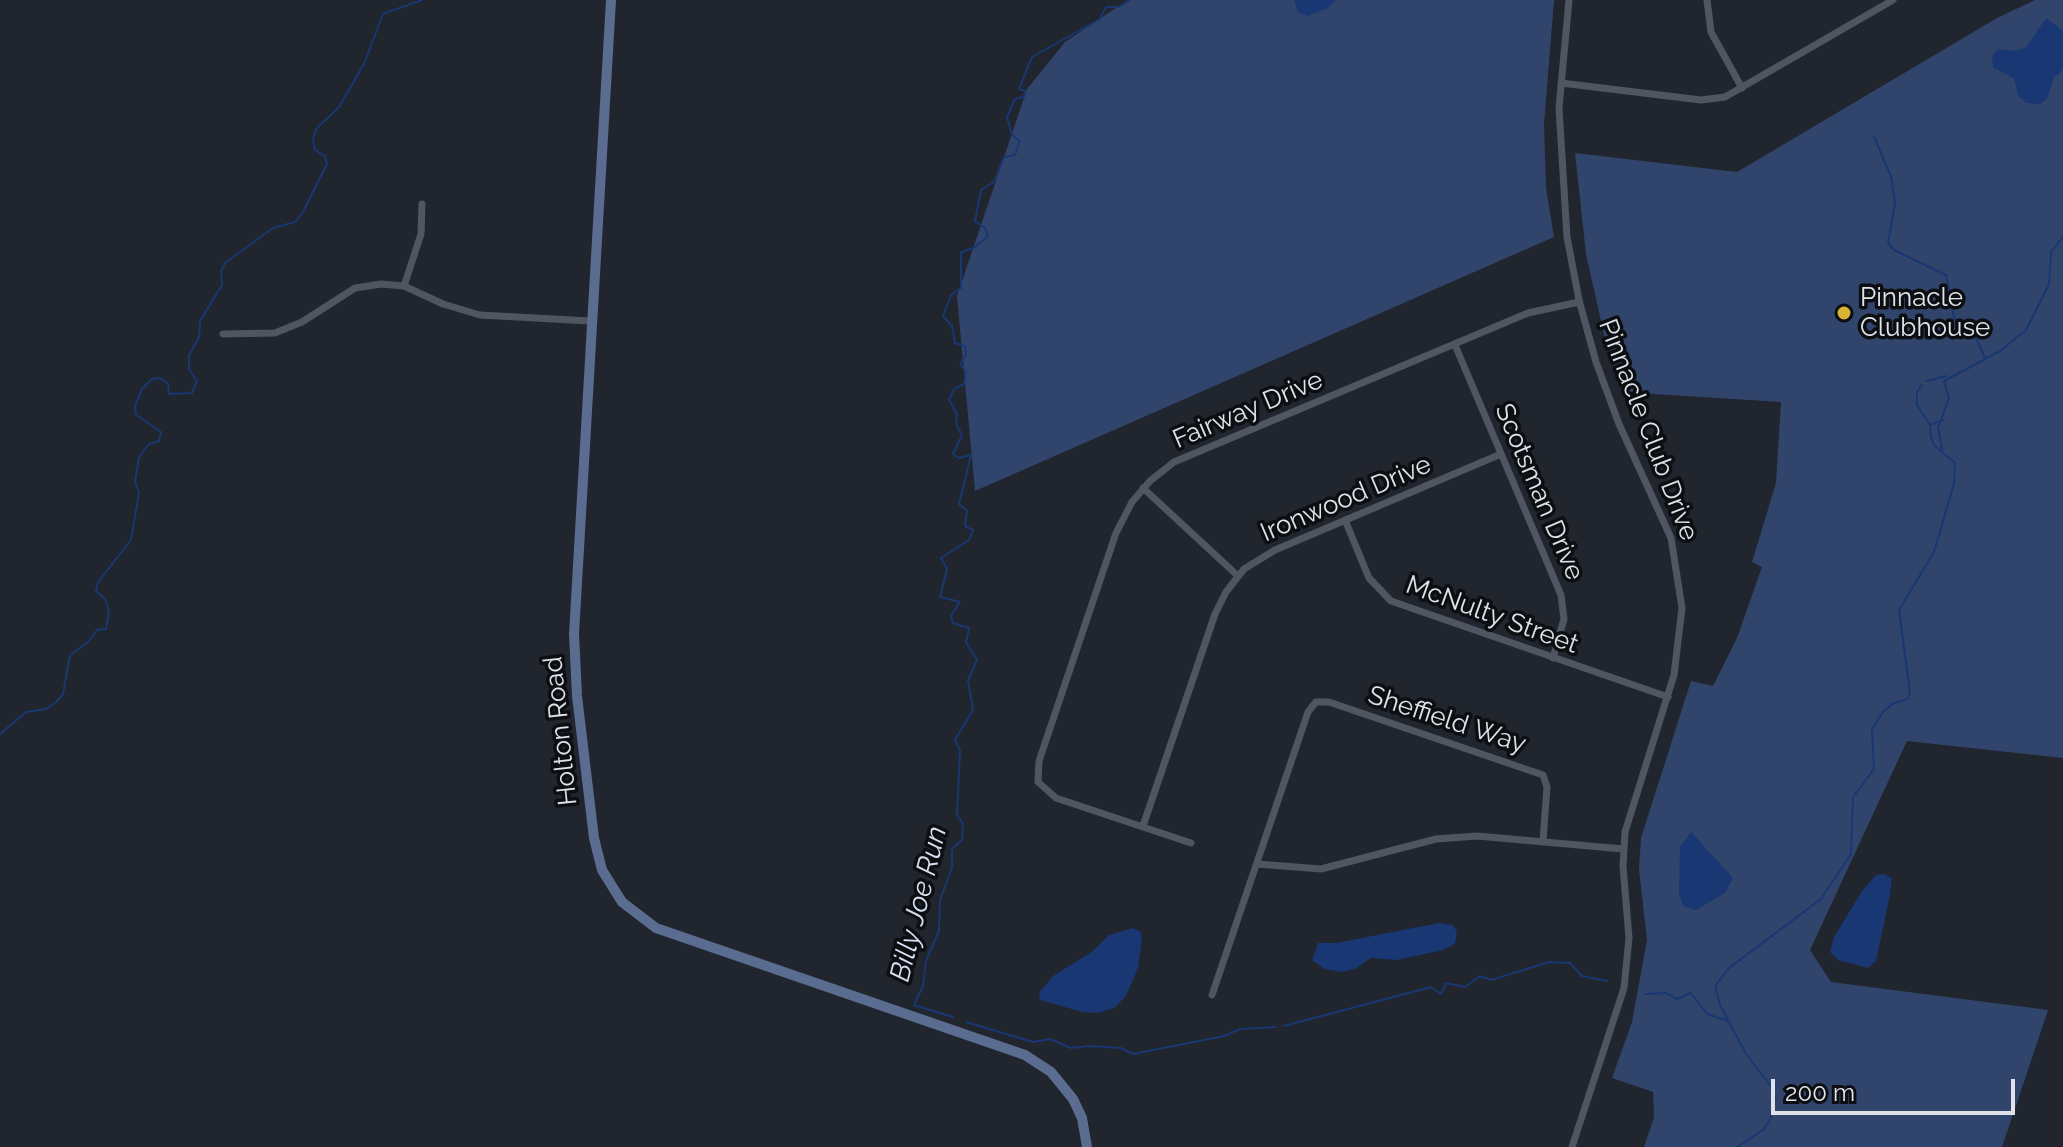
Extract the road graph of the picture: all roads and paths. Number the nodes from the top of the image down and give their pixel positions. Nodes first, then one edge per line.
1 (611, 0) edge
2 (1569, 0) edge
3 (1707, 0) edge
4 (1893, 0) edge
5 (1561, 83) junction
6 (1742, 88) junction
7 (422, 204) dead end
8 (404, 286) junction
9 (1579, 302) junction
10 (590, 321) junction
11 (223, 334) dead end
12 (1455, 345) junction
13 (1501, 454) junction
14 (1143, 488) junction
15 (1345, 520) junction
16 (1238, 576) junction
17 (1553, 658) junction
18 (1668, 697) junction
19 (1143, 826) junction
20 (1543, 841) junction
21 (1191, 843) dead end
22 (1623, 849) junction
23 (1257, 864) junction
24 (1212, 995) dead end
25 (1087, 1147) edge
26 (1572, 1147) edge

1 - 10 street, Holton Road
2 - 5 street, Pinnacle Club Drive
3 - 6 street
4 - 6 street
5 - 6 street
5 - 9 street, Pinnacle Club Drive
7 - 8 street
8 - 10 street
8 - 11 street
9 - 12 street, Fairway Drive
9 - 18 street, Pinnacle Club Drive
10 - 25 street, Holton Road
12 - 13 street, Scotsman Drive
12 - 14 street, Fairway Drive
13 - 15 street, Ironwood Drive
13 - 17 street, Scotsman Drive
14 - 16 street
14 - 19 street, Fairway Drive
15 - 16 street, Ironwood Drive
15 - 17 street, McNulty Street
16 - 19 street, Ironwood Drive
17 - 18 street, McNulty Street
18 - 22 street, Pinnacle Club Drive
19 - 21 street
20 - 22 street
20 - 23 street
20 - 23 street, Sheffield Way
22 - 26 street, Pinnacle Club Drive
23 - 24 street

